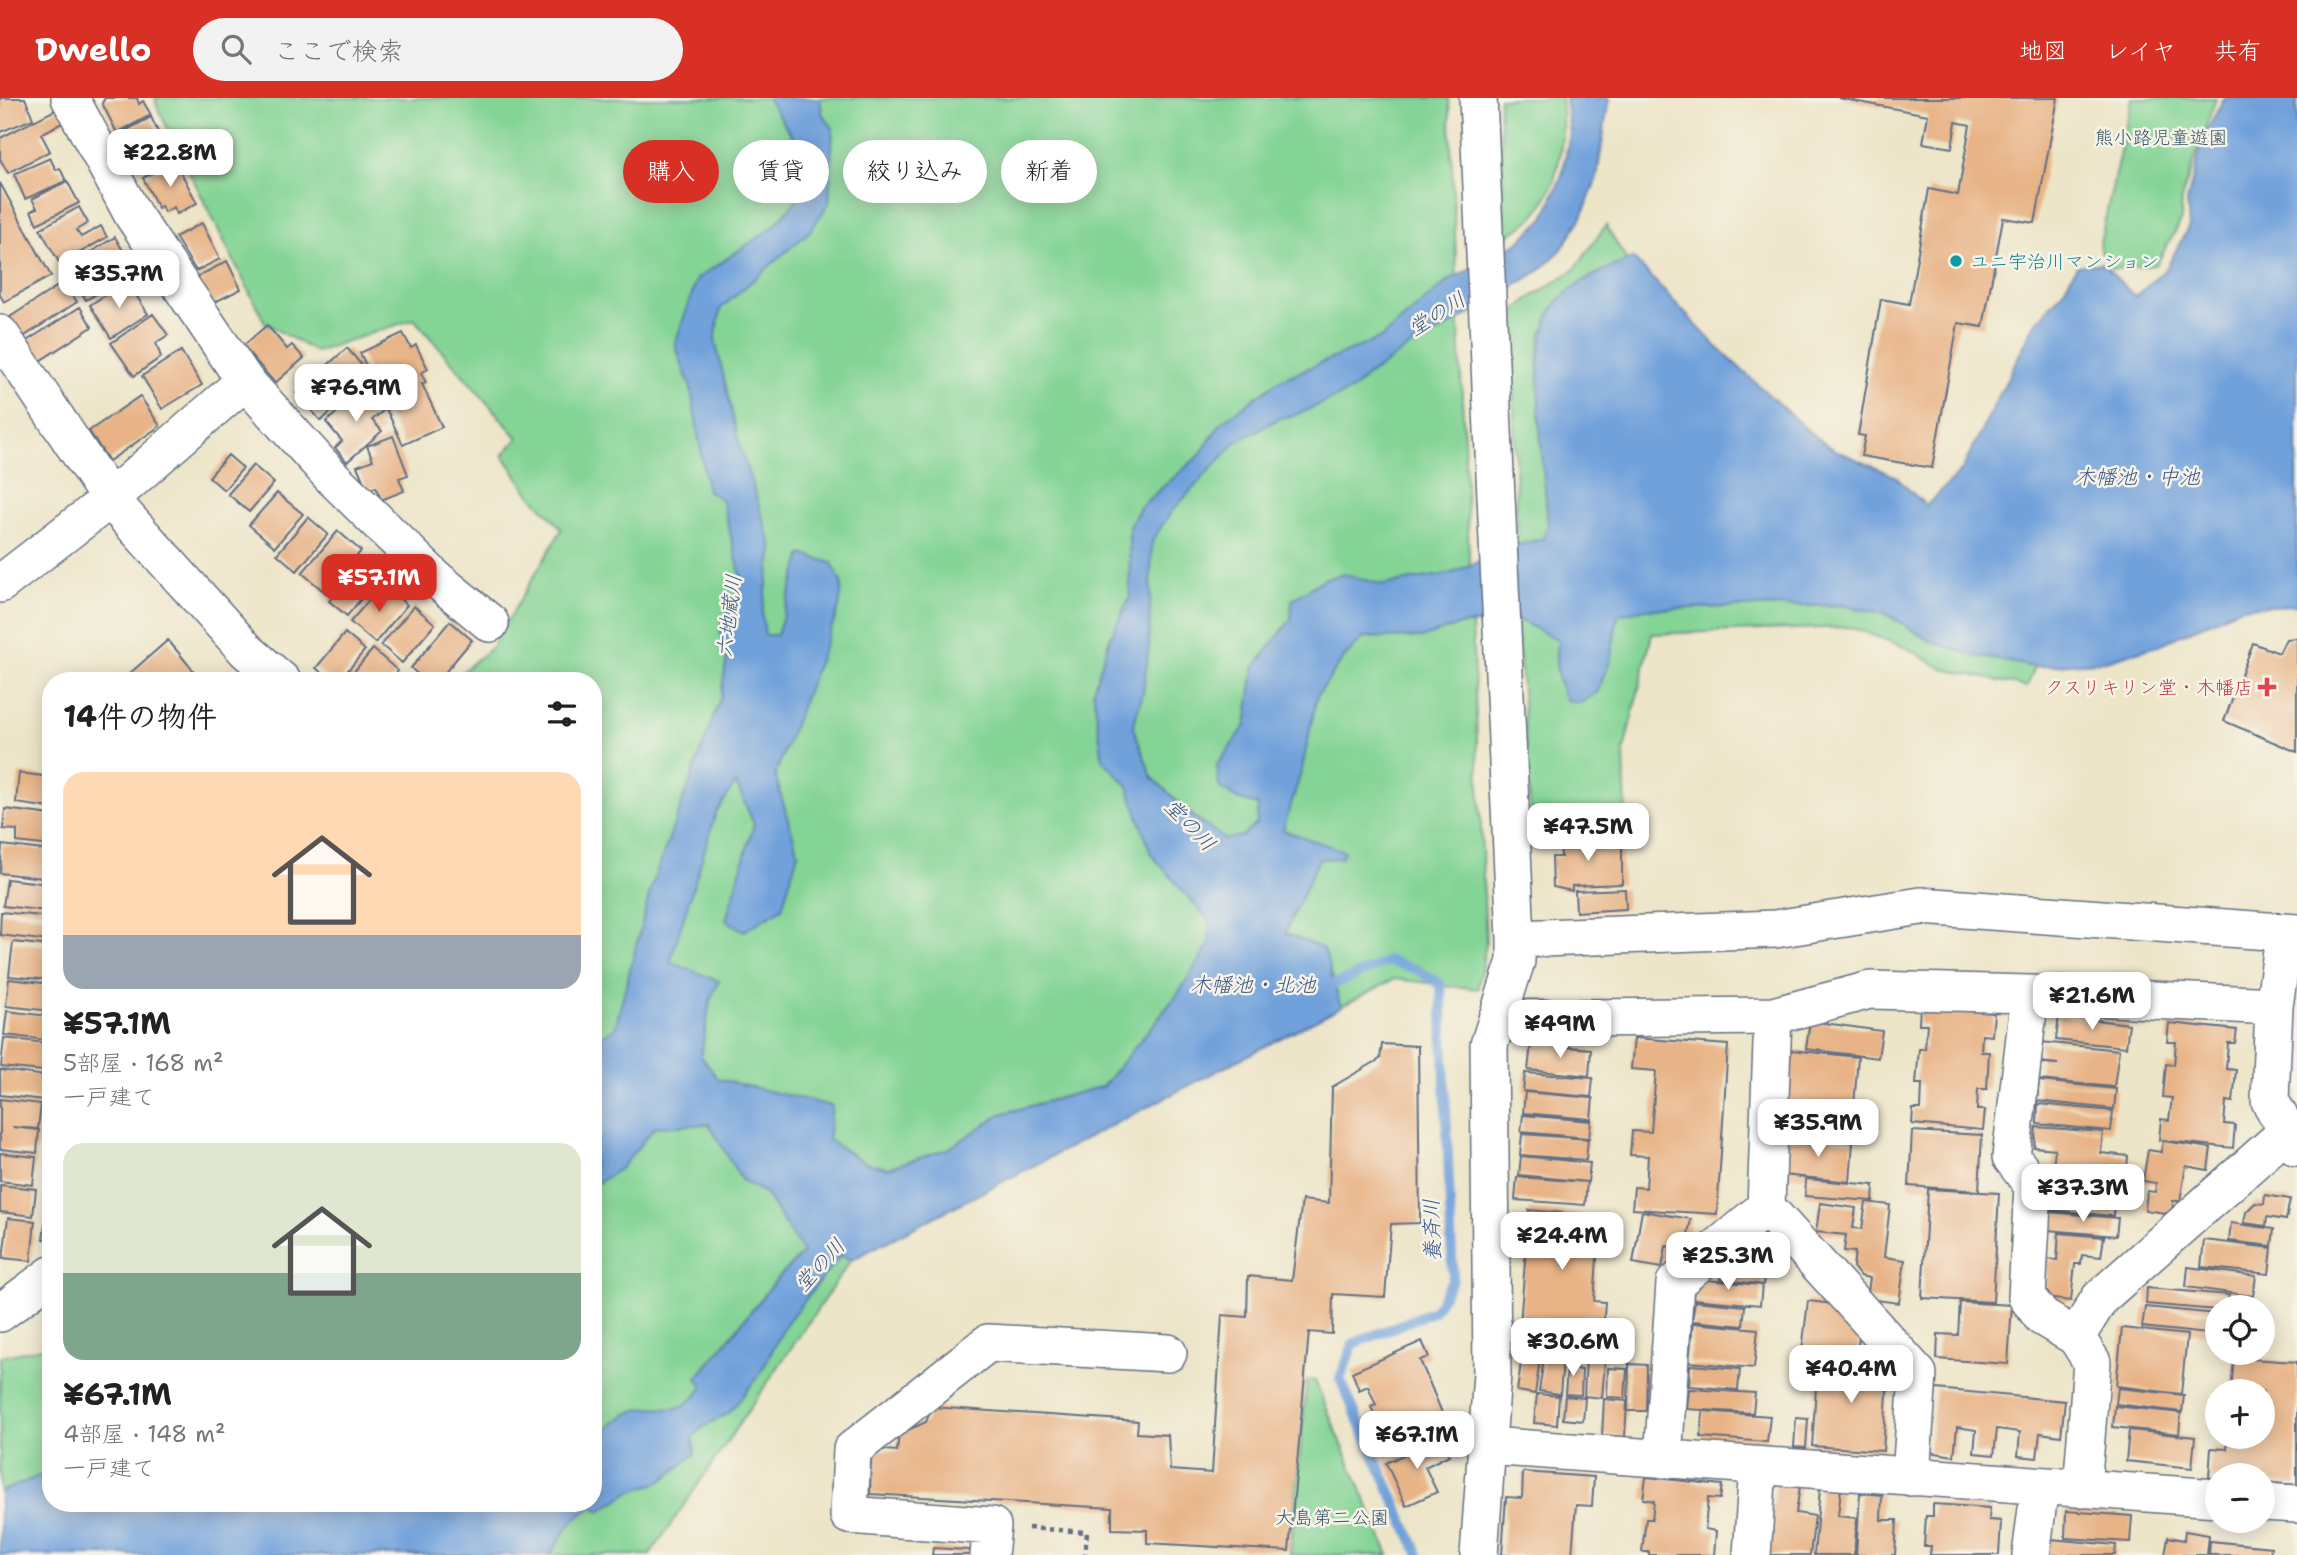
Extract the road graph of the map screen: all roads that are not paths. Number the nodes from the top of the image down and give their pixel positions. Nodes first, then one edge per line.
1 (69, 98) edge
2 (1478, 98) edge
3 (0, 334) edge
4 (245, 381) junction
5 (110, 499) junction
6 (0, 584) edge
7 (490, 623) dead end
8 (257, 672) edge
9 (2291, 932) edge
10 (1517, 939) junction
11 (2030, 994) junction
12 (2274, 1006) junction
13 (1773, 1016) junction
14 (1497, 1019) junction
15 (2293, 1139) edge
16 (1766, 1207) junction
17 (42, 1282) edge
18 (0, 1313) edge
19 (2076, 1337) junction
20 (1168, 1353) dead end
21 (1487, 1446) junction
22 (1662, 1459) junction
23 (1758, 1465) junction
24 (1911, 1476) junction
25 (2040, 1486) junction
26 (2082, 1489) junction
27 (2205, 1497) edge
28 (2275, 1503) edge
29 (2297, 1504) edge
30 (990, 1541) edge
31 (1479, 1555) edge
32 (1752, 1555) edge
33 (2031, 1555) edge

1 - 4 street
2 - 10 street
3 - 5 street
4 - 5 street
4 - 7 street
5 - 6 street
5 - 8 street
9 - 10 street
9 - 12 street
10 - 14 street
11 - 12 street
11 - 13 street
11 - 19 street
12 - 15 street
13 - 14 street
13 - 16 street
14 - 21 street
15 - 19 street
16 - 22 street
16 - 24 street
17 - 18 street
19 - 26 street
20 - 30 street
21 - 22 street
21 - 31 street
22 - 23 street
23 - 24 street
23 - 32 street
24 - 25 street
25 - 26 street
25 - 33 street
26 - 27 street
28 - 29 street

